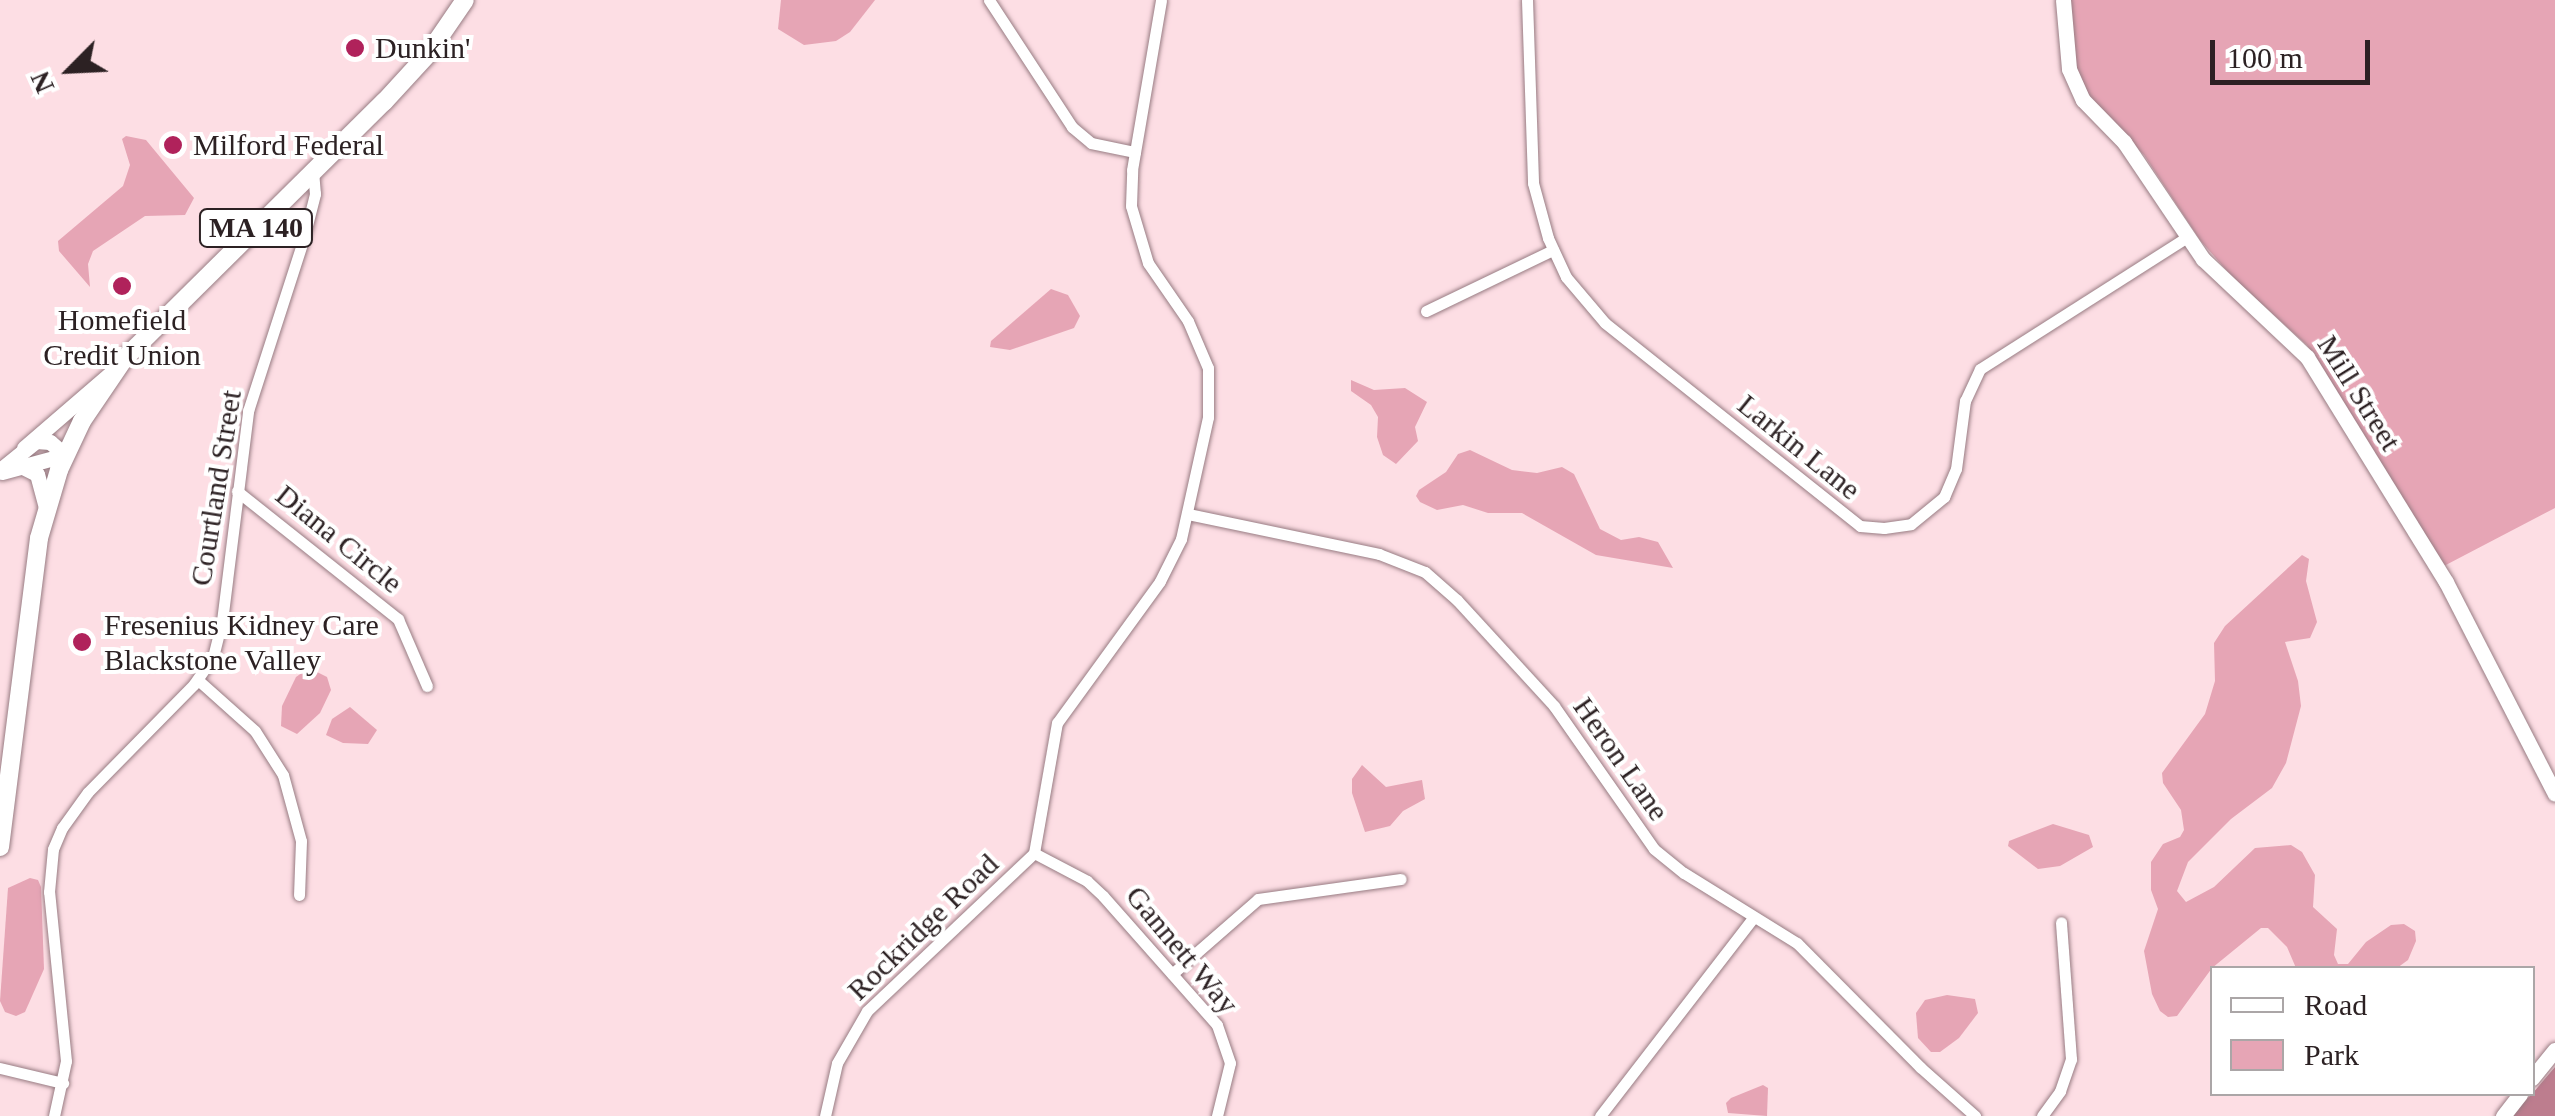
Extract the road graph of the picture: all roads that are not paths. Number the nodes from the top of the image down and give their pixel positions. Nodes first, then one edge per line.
1 (989, 0) edge
2 (1161, 0) edge
3 (1527, 0) edge
4 (2063, 0) edge
5 (459, 3) edge
6 (1135, 152) junction
7 (313, 172) junction
8 (2187, 237) junction
9 (1553, 250) junction
10 (1426, 311) dead end
11 (114, 370) junction
12 (66, 455) junction
13 (22, 457) junction
14 (0, 472) edge
15 (237, 490) junction
16 (46, 512) junction
17 (1188, 514) junction
18 (198, 680) junction
19 (427, 686) dead end
20 (2555, 794) edge
21 (0, 848) edge
22 (1034, 853) junction
23 (1401, 878) dead end
24 (299, 895) dead end
25 (1753, 918) junction
26 (2061, 922) dead end
27 (1172, 974) junction
28 (2555, 1050) edge
29 (0, 1068) edge
30 (2535, 1074) edge
31 (63, 1084) junction
32 (54, 1116) edge
33 (825, 1116) edge
34 (1217, 1116) edge
35 (1600, 1116) edge
36 (1976, 1116) edge
37 (2042, 1116) edge

1 - 6 street
2 - 6 street, Rockridge Road
3 - 9 street, Larkin Lane
4 - 8 street, Mill Street
5 - 7 main road, MA 140
6 - 17 street, Rockridge Road
7 - 11 main road, MA 140
7 - 15 street, Courtland Street
8 - 9 street, Larkin Lane
8 - 20 street, Mill Street
9 - 10 street
11 - 12 main road, MA 140
11 - 13 street
12 - 13 street
12 - 16 main road, MA 140
13 - 14 street
13 - 16 street
15 - 18 street, Courtland Street
15 - 19 street, Diana Circle
16 - 21 main road, MA 140
17 - 22 street, Rockridge Road
17 - 25 street, Heron Lane
18 - 24 street
18 - 31 street, Courtland Street
22 - 27 street, Gannett Way
22 - 33 street, Rockridge Road
23 - 27 street
25 - 35 street
25 - 36 street, Heron Lane
26 - 37 street
27 - 34 street, Gannett Way
28 - 30 street
29 - 31 street
31 - 32 street, Courtland Street

